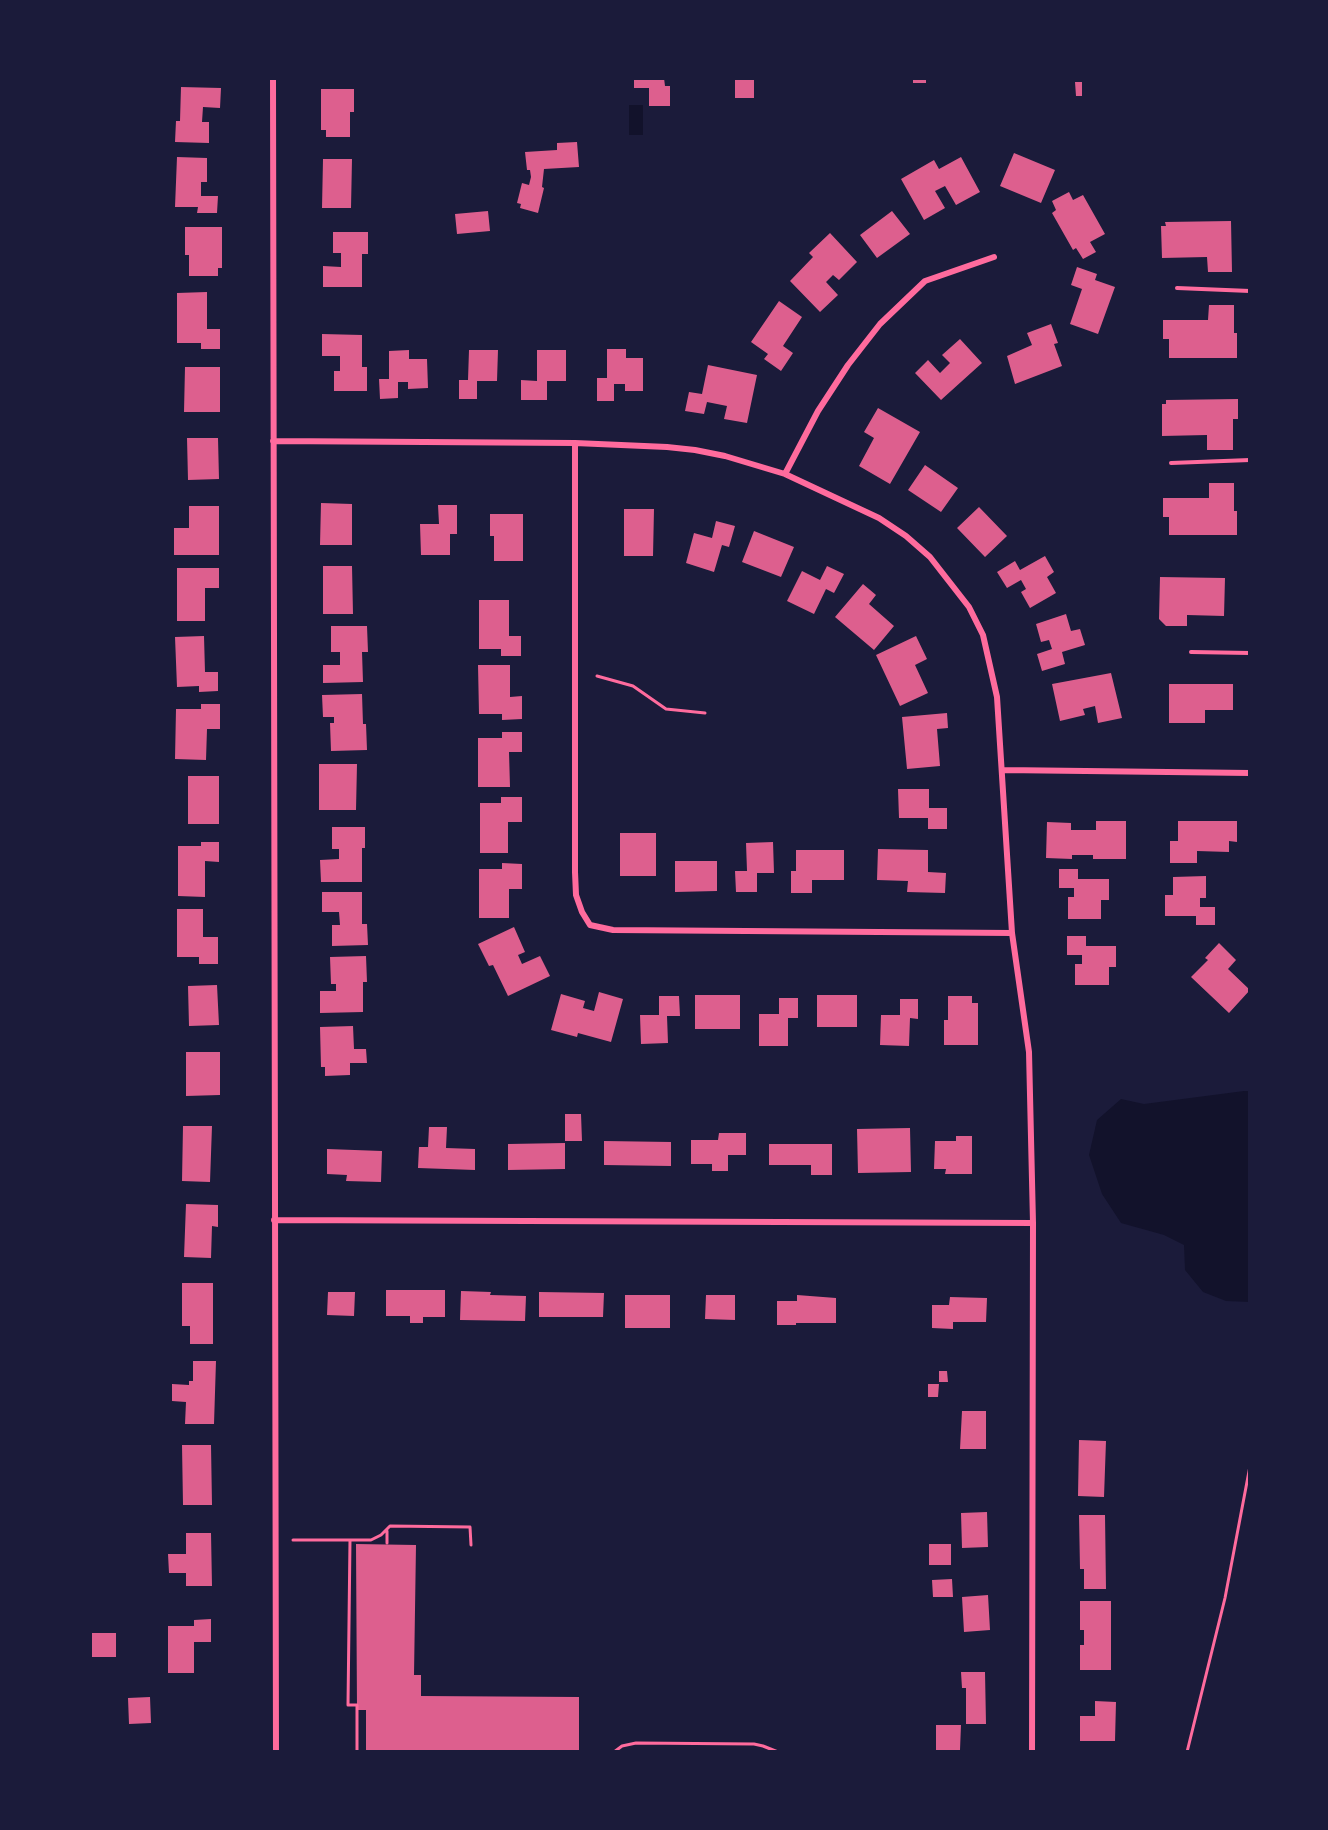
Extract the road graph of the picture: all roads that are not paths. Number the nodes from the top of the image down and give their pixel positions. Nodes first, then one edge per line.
1 (273, 78) edge
2 (994, 256) dead end
3 (1177, 288) dead end
4 (1250, 291) edge
5 (273, 441) junction
6 (574, 443) junction
7 (1250, 460) edge
8 (1171, 463) dead end
9 (785, 474) junction
10 (1191, 652) dead end
11 (1250, 653) edge
12 (1003, 770) junction
13 (1250, 773) edge
14 (1012, 933) junction
15 (274, 1220) junction
16 (1033, 1223) junction
17 (276, 1752) edge
18 (1032, 1752) edge

1 - 5 street
2 - 9 street
3 - 4 lane
5 - 6 street
5 - 15 street
6 - 9 street
6 - 14 street
7 - 8 lane
9 - 12 street
10 - 11 lane
12 - 13 street
12 - 14 street
14 - 16 street
15 - 16 street
15 - 17 street
16 - 18 street

